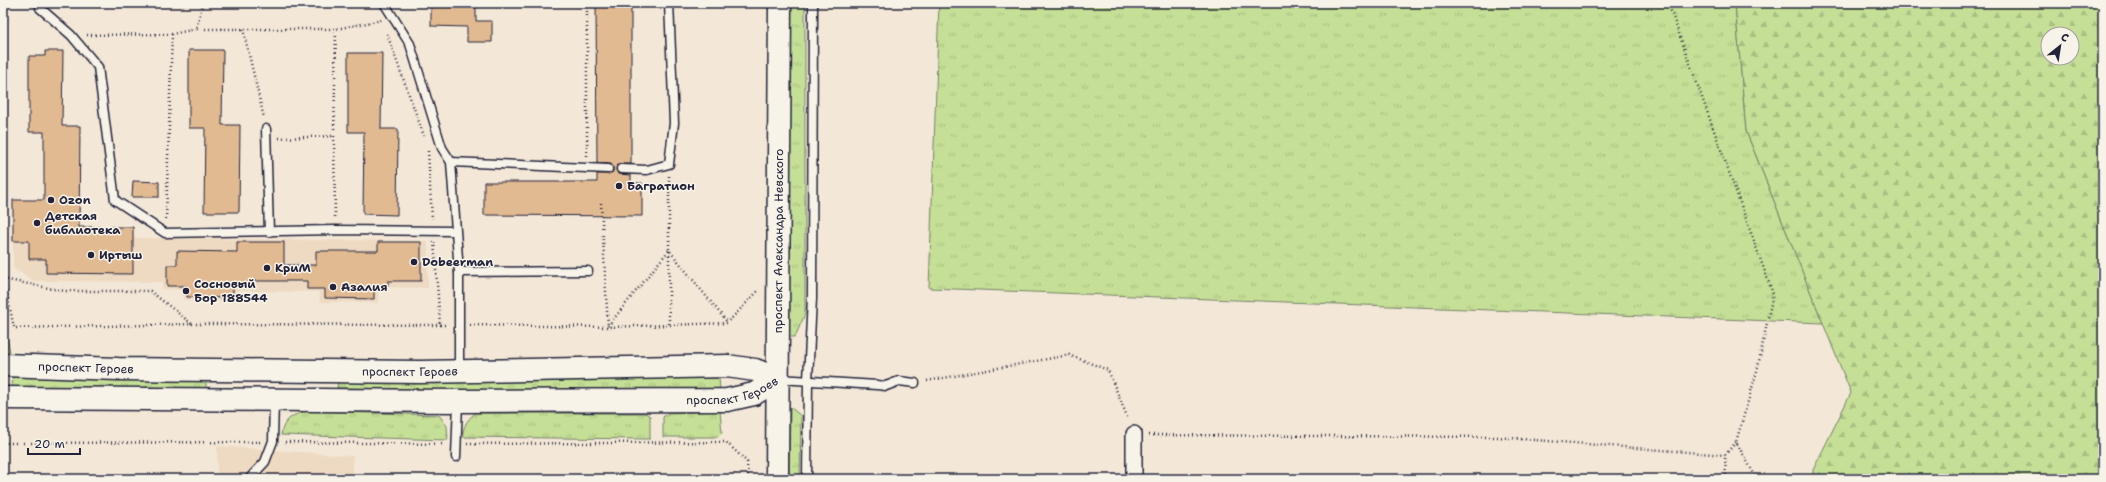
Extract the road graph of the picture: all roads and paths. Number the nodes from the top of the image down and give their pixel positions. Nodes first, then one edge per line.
1 (40, 3) edge
2 (203, 3) edge
3 (384, 3) edge
4 (587, 3) edge
5 (669, 3) edge
6 (780, 3) edge
7 (813, 3) edge
8 (1668, 3) edge
9 (379, 14) dead end
10 (382, 20) junction
11 (387, 20) dead end
12 (196, 29) junction
13 (243, 29) junction
14 (336, 29) junction
15 (172, 34) junction
16 (82, 35) dead end
17 (266, 129) joint
18 (334, 136) junction
19 (267, 138) junction
20 (426, 142) dead end
21 (428, 149) dead end
22 (451, 162) junction
23 (669, 164) junction
24 (587, 167) junction
25 (608, 169) dead end
26 (621, 169) dead end
27 (601, 203) dead end
28 (335, 210) dead end
29 (166, 214) dead end
30 (433, 229) junction
31 (454, 231) junction
32 (269, 232) junction
33 (669, 250) junction
34 (588, 271) dead end
35 (459, 272) junction
36 (3, 279) edge
37 (758, 284) dead end
38 (727, 323) junction
39 (192, 324) junction
40 (440, 324) junction
41 (669, 324) junction
42 (460, 325) junction
43 (608, 326) junction
44 (3, 365) edge
45 (459, 371) junction
46 (778, 378) junction
47 (808, 380) junction
48 (915, 383) joint
49 (3, 398) edge
50 (274, 399) junction
51 (458, 401) junction
52 (1134, 434) junction
53 (273, 442) junction
54 (1736, 442) junction
55 (3, 443) edge
56 (456, 444) junction
57 (1724, 455) junction
58 (456, 457) dead end
59 (3, 472) edge
60 (6, 479) edge
61 (249, 479) edge
62 (748, 479) edge
63 (776, 479) edge
64 (807, 479) edge
65 (1134, 479) edge
66 (1726, 479) edge
67 (1757, 479) edge

1 - 32 lane
2 - 12 path
3 - 22 lane
4 - 24 path
5 - 23 lane
6 - 46 main road, проспект Александра Невского
7 - 47 lane
8 - 54 path
9 - 10 path
10 - 11 path
10 - 14 path
10 - 20 path
12 - 13 path
12 - 15 path
13 - 14 path
13 - 17 path
14 - 18 path
15 - 16 path
15 - 29 path
17 - 19 lane
18 - 19 path
18 - 28 path
19 - 32 lane
21 - 30 path
22 - 24 lane
22 - 31 lane
23 - 26 lane
23 - 33 path
24 - 25 lane
27 - 43 path
30 - 31 lane
30 - 32 lane
30 - 40 path
31 - 35 lane
33 - 38 path
33 - 41 path
33 - 43 path
34 - 35 lane
35 - 42 lane
36 - 39 path
36 - 39 path
37 - 38 path
38 - 41 path
39 - 40 path
40 - 42 path
41 - 43 path
42 - 43 path
42 - 45 lane
44 - 45 main road, проспект Героев
45 - 46 main road, проспект Героев
46 - 47 lane
46 - 51 main road, проспект Героев
46 - 63 main road, проспект Александра Невского
47 - 48 lane
47 - 64 lane
48 - 52 path
49 - 50 main road, проспект Героев
50 - 51 main road, проспект Героев
50 - 53 lane
51 - 56 lane
52 - 57 path
52 - 65 street
53 - 55 path
53 - 56 path
53 - 61 lane
54 - 57 path
54 - 67 path
56 - 58 lane
56 - 62 path
57 - 66 path
59 - 60 path

